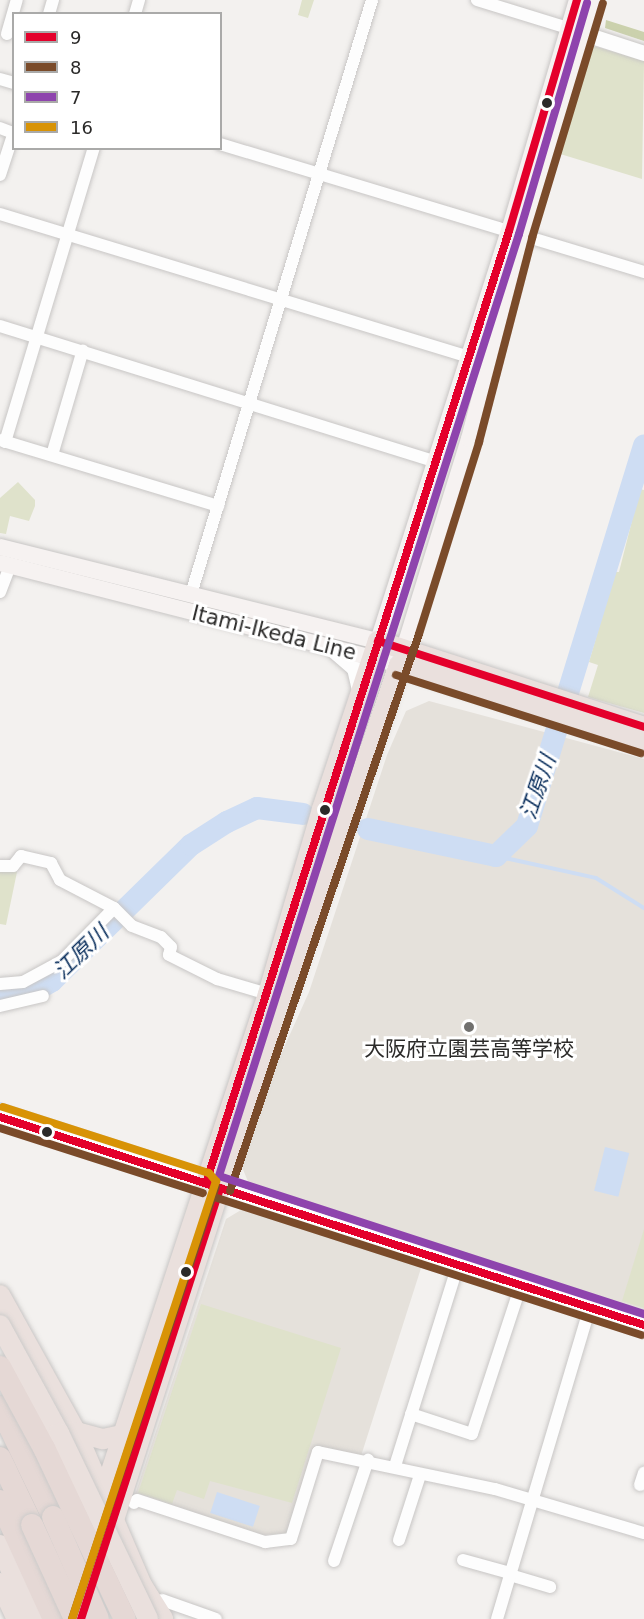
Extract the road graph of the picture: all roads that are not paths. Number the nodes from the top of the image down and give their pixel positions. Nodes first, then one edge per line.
1 (372, 0) edge
2 (477, 0) edge
3 (577, 0) edge
4 (593, 0) edge
5 (496, 3) edge
6 (12, 17) edge
7 (575, 31) junction
8 (7, 34) dead end
9 (644, 53) edge
10 (12, 135) edge
11 (222, 145) edge
12 (93, 150) edge
13 (0, 173) edge
14 (319, 173) junction
15 (0, 214) edge
16 (515, 233) junction
17 (69, 234) junction
18 (644, 272) edge
19 (279, 300) junction
20 (0, 326) edge
21 (37, 338) junction
22 (83, 350) junction
23 (467, 356) junction
24 (489, 363) junction
25 (250, 403) junction
26 (2, 441) edge
27 (52, 455) junction
28 (433, 461) junction
29 (218, 506) junction
30 (0, 547) edge
31 (5, 564) edge
32 (0, 592) edge
33 (191, 594) junction
34 (331, 649) junction
35 (375, 649) junction
36 (401, 657) junction
37 (359, 696) junction
38 (644, 727) edge
39 (644, 743) edge
40 (0, 866) edge
41 (114, 908) junction
42 (0, 984) edge
43 (268, 994) junction
44 (43, 996) dead end
45 (0, 1006) edge
46 (0, 1117) edge
47 (213, 1185) junction
48 (458, 1265) junction
49 (521, 1285) junction
50 (0, 1295) edge
51 (590, 1308) junction
52 (0, 1325) edge
53 (644, 1325) edge
54 (0, 1367) edge
55 (0, 1407) edge
56 (411, 1414) junction
57 (76, 1432) junction
58 (122, 1435) junction
59 (0, 1458) edge
60 (368, 1460) junction
61 (395, 1466) junction
62 (644, 1473) edge
63 (420, 1475) junction
64 (640, 1485) dead end
65 (104, 1494) junction
66 (533, 1500) junction
67 (0, 1501) edge
68 (134, 1503) dead end
69 (115, 1516) junction
70 (644, 1533) edge
71 (399, 1540) dead end
72 (0, 1545) edge
73 (463, 1560) dead end
74 (334, 1561) dead end
75 (510, 1574) junction
76 (0, 1583) edge
77 (550, 1587) dead end
78 (162, 1610) edge
79 (16, 1619) edge
80 (32, 1619) edge
81 (54, 1619) edge
82 (61, 1619) edge
83 (75, 1619) edge
84 (81, 1619) edge
85 (98, 1619) edge
86 (125, 1619) edge
87 (148, 1619) edge
88 (171, 1619) edge
89 (216, 1619) edge
90 (497, 1619) edge

1 - 14 street
2 - 5 street
3 - 7 main road, Itami-Ikeda Line
4 - 7 main road, Itami-Ikeda Line
5 - 7 street
6 - 8 street
7 - 9 street
7 - 16 main road, Itami-Ikeda Line
10 - 13 street
11 - 14 street
12 - 17 street
14 - 16 street
14 - 19 street
15 - 17 street
16 - 18 street
16 - 23 main road, Itami-Ikeda Line
16 - 24 main road, Itami-Ikeda Line
17 - 19 street
17 - 21 street
19 - 23 street
19 - 25 street
20 - 21 street
21 - 22 street
21 - 26 street
22 - 25 street
22 - 27 street
23 - 24 street
23 - 28 main road, Itami-Ikeda Line
24 - 36 main road, Itami-Ikeda Line
25 - 28 street
25 - 29 street
26 - 27 street
27 - 29 street
28 - 35 main road, Itami-Ikeda Line
29 - 33 street
30 - 33 main road, Itami-Ikeda Line
31 - 32 street
31 - 34 main road, Itami-Ikeda Line
33 - 35 main road, Itami-Ikeda Line
34 - 35 main road, Itami-Ikeda Line
34 - 37 street
35 - 36 highway
35 - 37 highway
36 - 38 highway
36 - 39 highway
36 - 47 highway
37 - 43 highway
40 - 41 street
41 - 42 street
41 - 43 street
43 - 47 highway
44 - 45 street
46 - 47 street
47 - 48 street
47 - 58 highway
47 - 69 highway
48 - 49 street
48 - 56 street
49 - 51 street
49 - 56 street
50 - 57 highway
51 - 53 street
51 - 66 street
52 - 87 highway, bridge
54 - 86 highway, bridge
55 - 85 highway, bridge
56 - 61 street
57 - 58 highway
57 - 65 highway
58 - 65 highway
59 - 83 highway, bridge
60 - 61 street
60 - 68 street
60 - 74 street
61 - 63 street
62 - 64 street
63 - 66 street
63 - 71 street
65 - 69 highway
65 - 82 highway
66 - 70 street
66 - 75 street
67 - 81 highway
69 - 78 highway
69 - 84 highway
72 - 80 highway
73 - 75 street
75 - 77 street
75 - 90 street
76 - 79 highway
78 - 88 highway
78 - 89 street

